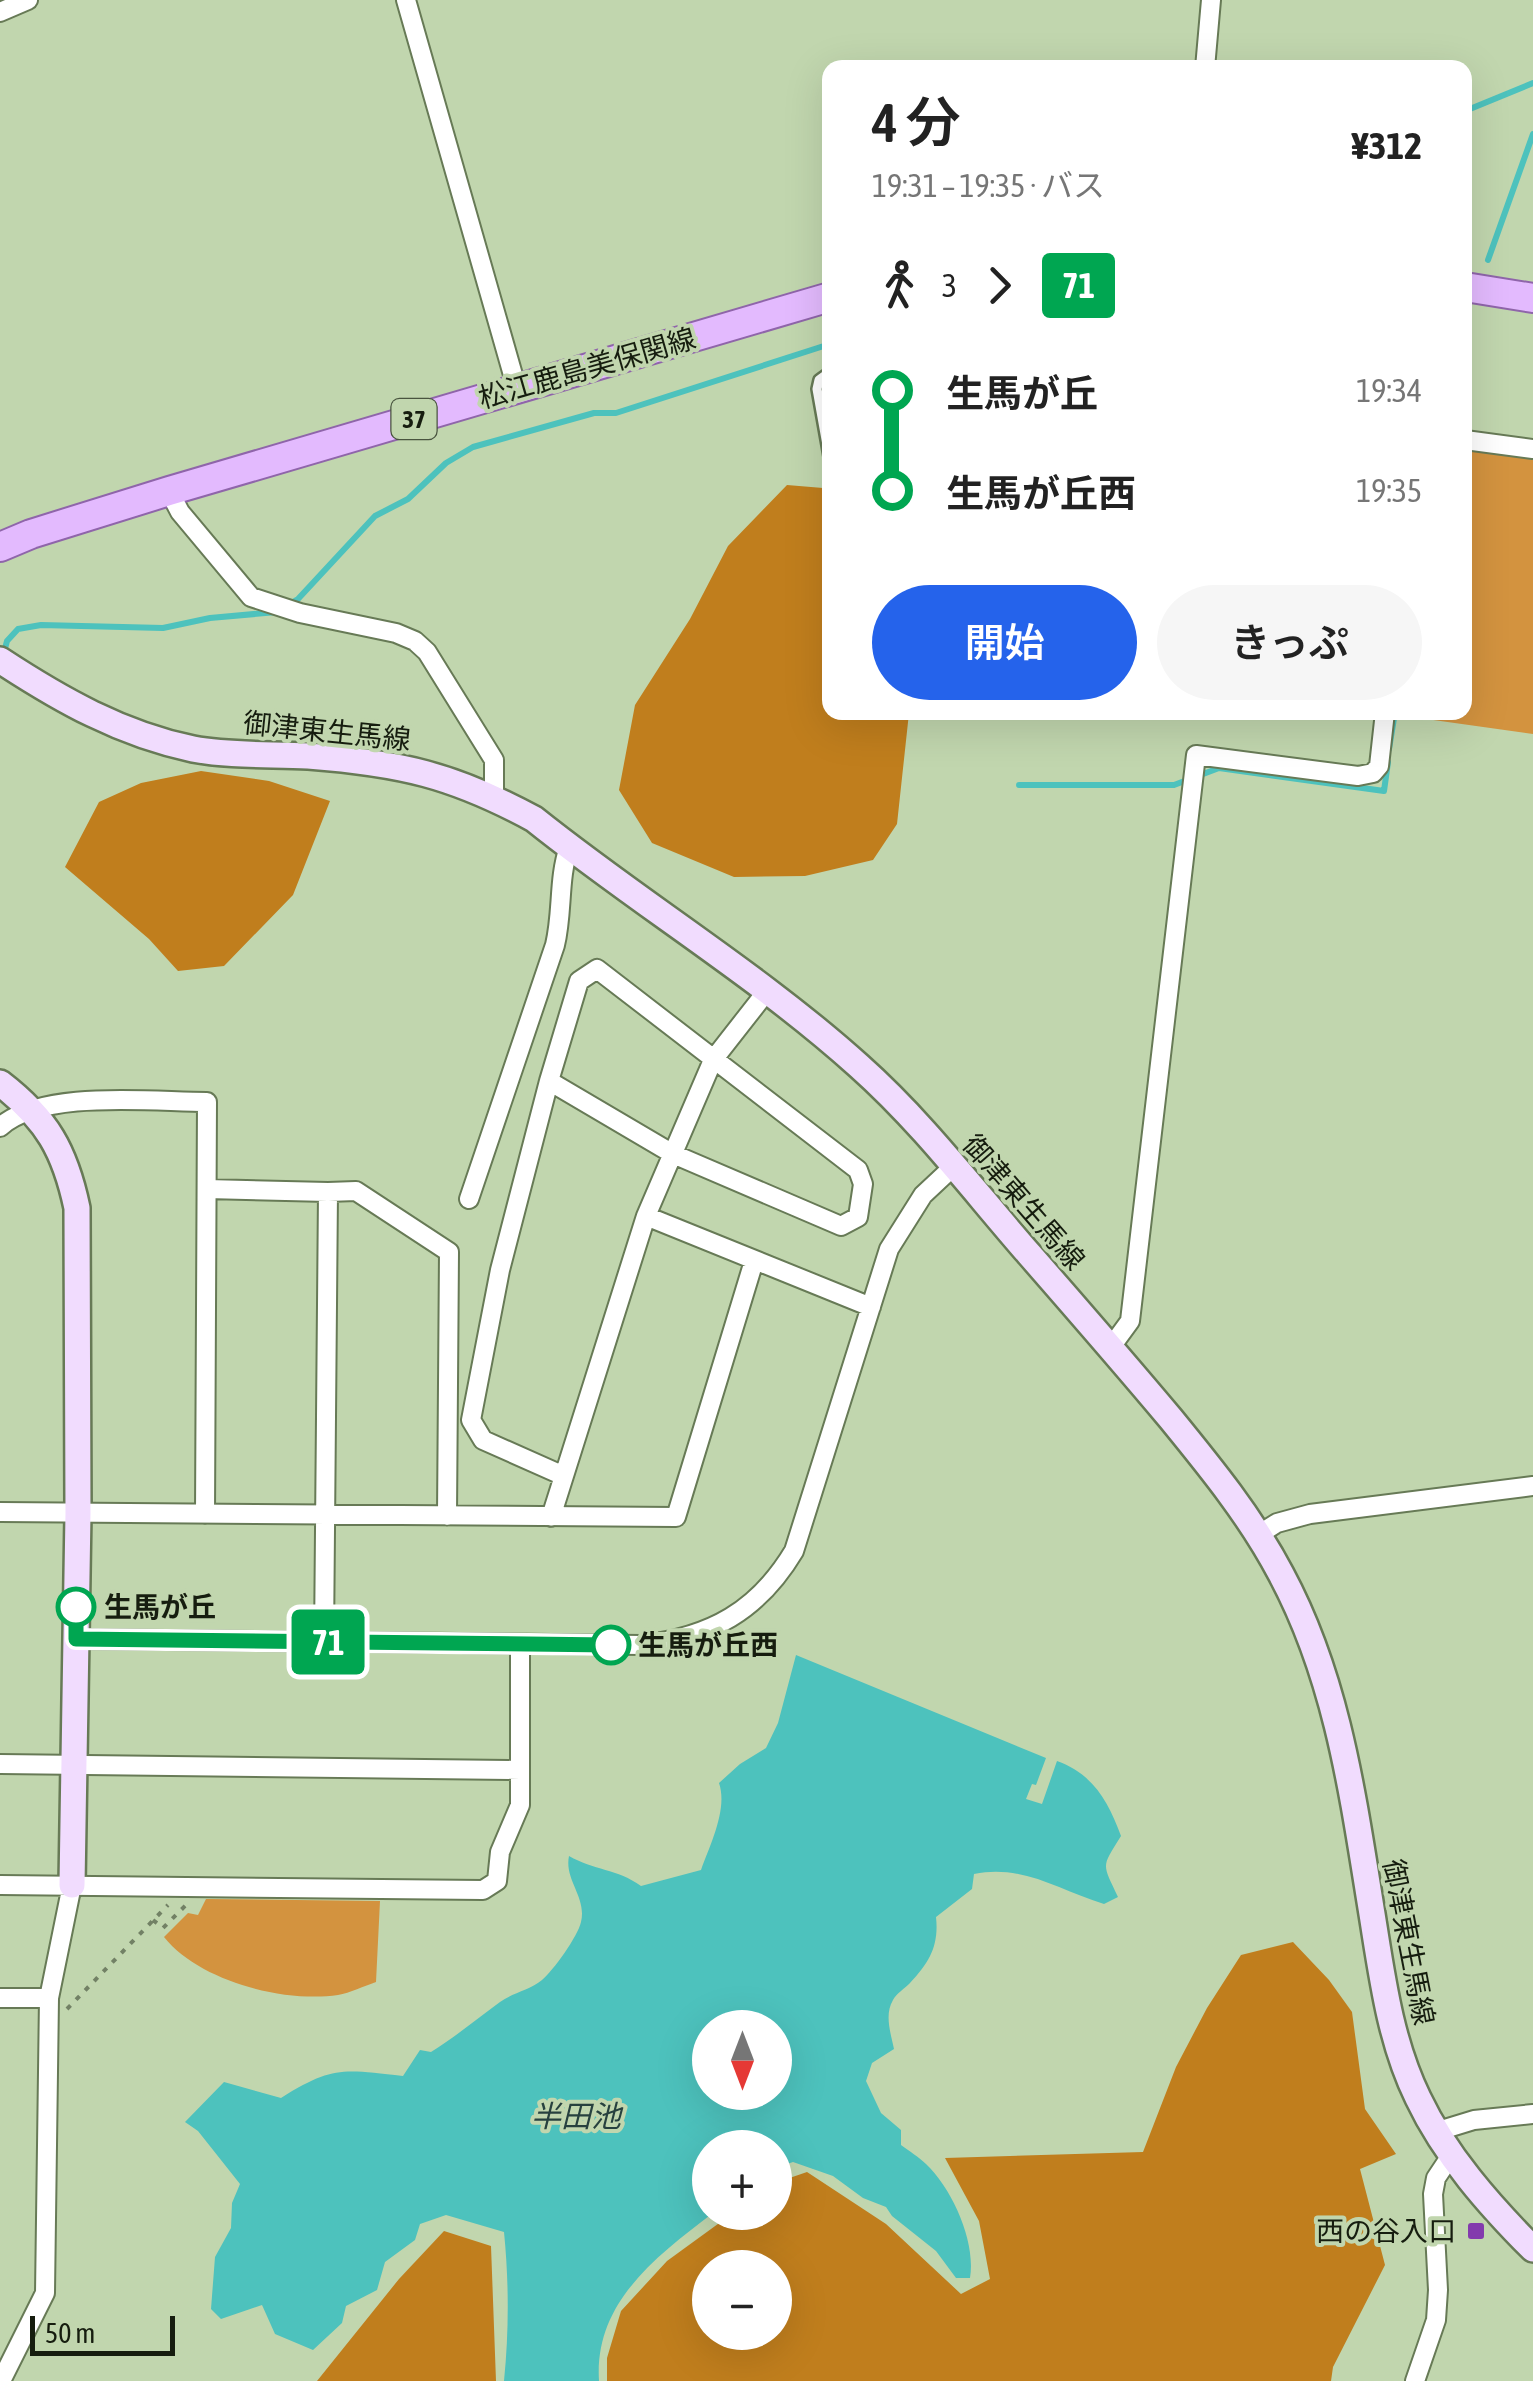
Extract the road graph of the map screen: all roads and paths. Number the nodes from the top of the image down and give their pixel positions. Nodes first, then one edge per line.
1 (28, 0) edge
2 (406, 0) edge
3 (1210, 0) edge
4 (0, 12) edge
5 (1206, 60) edge
6 (1472, 288) edge
7 (1533, 298) edge
8 (822, 299) edge
9 (822, 378) edge
10 (517, 389) junction
11 (822, 417) edge
12 (1472, 441) edge
13 (1533, 449) edge
14 (170, 491) junction
15 (0, 547) edge
16 (7, 665) edge
17 (1384, 720) edge
18 (494, 798) junction
19 (569, 847) junction
20 (767, 991) junction
21 (713, 1060) junction
22 (549, 1081) junction
23 (0, 1082) edge
24 (31, 1108) junction
25 (0, 1127) edge
26 (673, 1154) junction
27 (954, 1166) junction
28 (207, 1189) junction
29 (328, 1192) junction
30 (468, 1199) dead end
31 (646, 1216) junction
32 (754, 1261) junction
33 (871, 1306) junction
34 (1112, 1347) junction
35 (564, 1476) junction
36 (1533, 1486) edge
37 (0, 1512) edge
38 (78, 1513) junction
39 (205, 1514) junction
40 (325, 1515) junction
41 (446, 1516) junction
42 (551, 1517) junction
43 (1258, 1535) junction
44 (76, 1639) junction
45 (324, 1642) junction
46 (520, 1645) junction
47 (0, 1764) edge
48 (74, 1765) junction
49 (520, 1770) junction
50 (72, 1885) junction
51 (0, 1886) edge
52 (186, 1896) junction
53 (153, 1920) junction
54 (0, 1998) edge
55 (49, 1998) junction
56 (49, 2028) junction
57 (1533, 2114) edge
58 (1438, 2131) junction
59 (1452, 2154) junction
60 (1533, 2248) edge
61 (0, 2338) edge
62 (19, 2343) junction
63 (2, 2381) edge
64 (1414, 2381) edge

1 - 4 street
2 - 10 street
3 - 5 street
6 - 7 main road
8 - 10 main road, 松江鹿島美保関線 / 37
9 - 11 lane
10 - 14 main road, 松江鹿島美保関線 / 37
12 - 13 street
14 - 15 main road, 松江鹿島美保関線 / 37
14 - 18 street
16 - 18 main road, 御津東生馬線
17 - 34 street
18 - 19 main road, 御津東生馬線
19 - 20 main road, 御津東生馬線
19 - 30 street
20 - 21 street
20 - 27 main road, 御津東生馬線
21 - 22 street
21 - 26 street
21 - 26 street
22 - 26 street
22 - 35 street
23 - 24 main road
24 - 25 street
24 - 28 street
24 - 38 main road
26 - 31 street
27 - 33 street
27 - 34 main road, 御津東生馬線
28 - 29 street
28 - 39 street
29 - 40 street
29 - 41 street
31 - 32 street
31 - 35 street
32 - 33 street
32 - 42 street
33 - 46 street
34 - 43 main road, 御津東生馬線
35 - 42 street
36 - 43 street
37 - 38 street
38 - 39 street
38 - 44 main road
39 - 40 street
40 - 41 street
40 - 45 street
41 - 42 street
43 - 58 main road, 御津東生馬線
44 - 45 street
44 - 48 main road
45 - 46 street
46 - 49 street
47 - 48 street
48 - 49 street
48 - 50 main road
49 - 52 street
50 - 51 street
50 - 52 street
50 - 55 street
52 - 53 path
52 - 53 path
53 - 56 path
54 - 55 street
55 - 56 street
56 - 62 street
57 - 58 street
58 - 59 main road, 御津東生馬線
59 - 60 main road, 御津東生馬線
59 - 64 street
61 - 62 street
62 - 63 street

